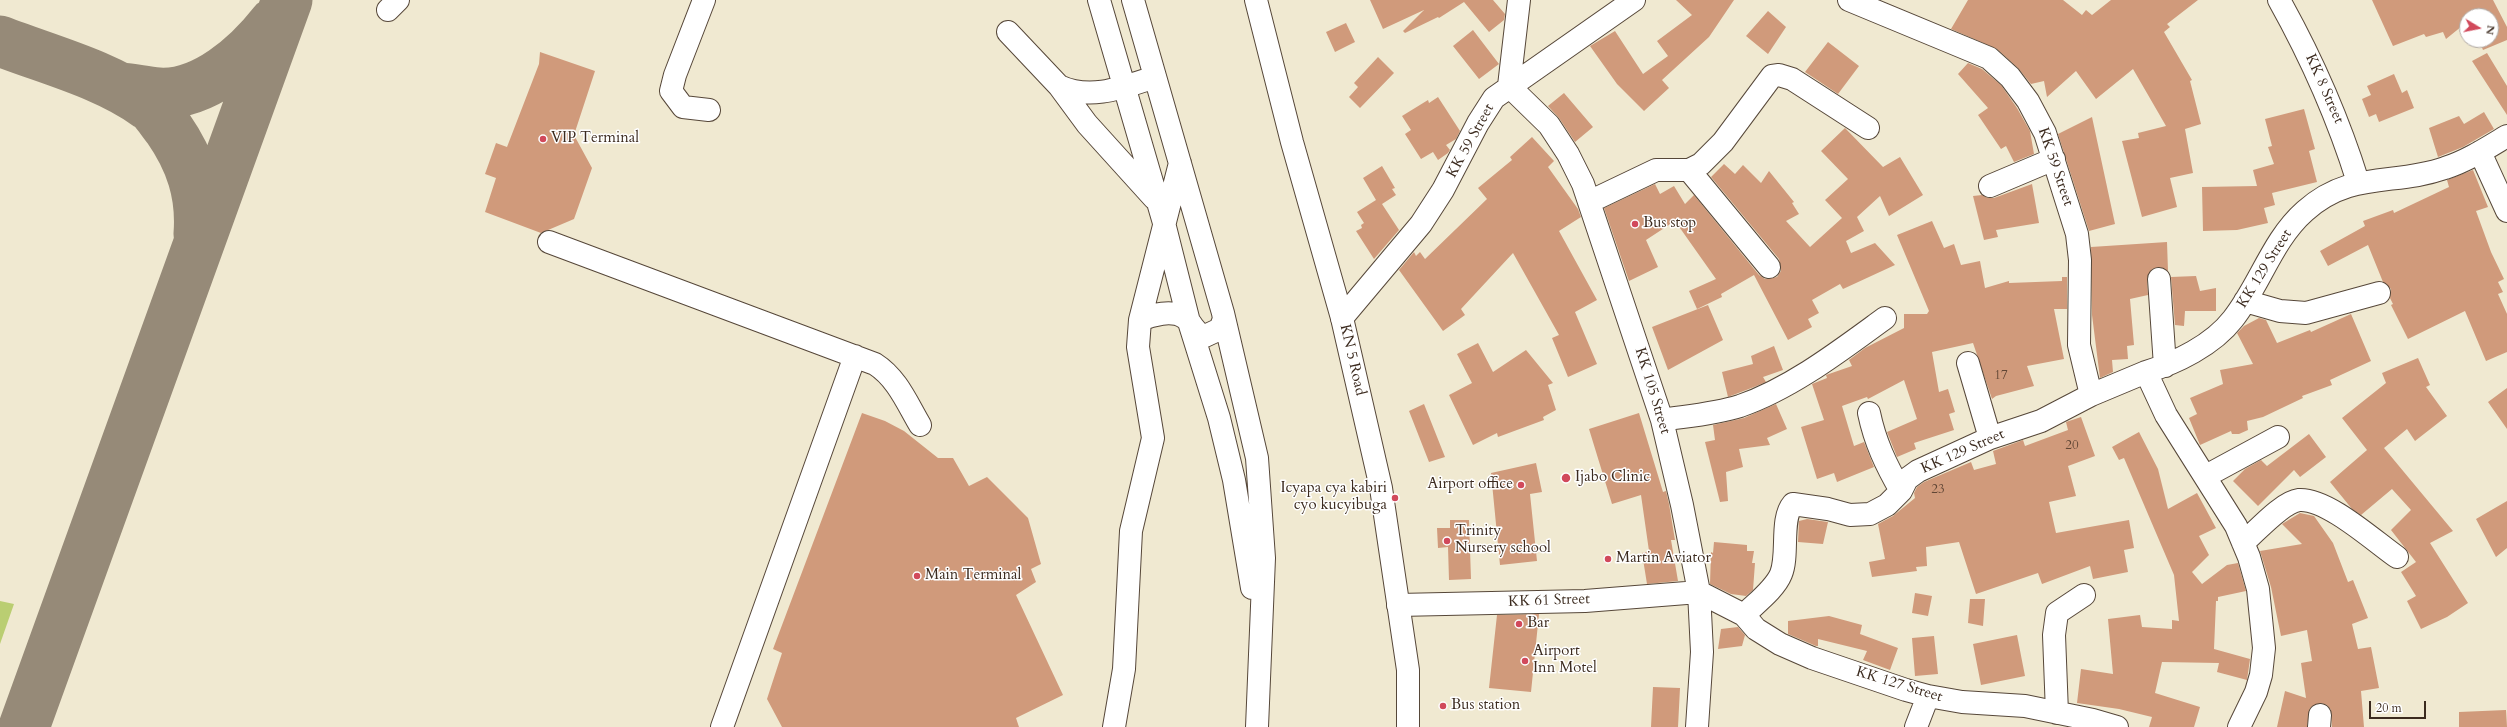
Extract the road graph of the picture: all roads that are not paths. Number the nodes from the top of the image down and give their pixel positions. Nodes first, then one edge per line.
1 (704, 0) edge
2 (1099, 0) edge
3 (1133, 0) edge
4 (1256, 0) edge
5 (1519, 0) edge
6 (1634, 0) edge
7 (1849, 0) edge
8 (2279, 0) edge
9 (1008, 32) dead end
10 (1155, 77) junction
11 (1059, 86) junction
12 (1509, 86) junction
13 (1124, 87) junction
14 (709, 110) dead end
15 (1868, 128) dead end
16 (2507, 136) edge
17 (2480, 152) junction
18 (2054, 159) junction
19 (1180, 162) junction
20 (1689, 170) junction
21 (2358, 182) junction
22 (1990, 186) dead end
23 (1157, 202) junction
24 (1589, 202) junction
25 (2507, 211) edge
26 (1164, 223) junction
27 (549, 242) dead end
28 (1769, 267) dead end
29 (2159, 279) dead end
30 (2379, 293) dead end
31 (2245, 301) junction
32 (1223, 313) junction
33 (1342, 318) junction
34 (1885, 318) dead end
35 (1140, 320) junction
36 (1189, 322) junction
37 (855, 356) junction
38 (1968, 363) dead end
39 (2155, 369) junction
40 (2091, 395) junction
41 (1869, 413) dead end
42 (1662, 420) junction
43 (920, 425) dead end
44 (2278, 437) dead end
45 (1990, 438) junction
46 (2206, 476) junction
47 (1901, 490) junction
48 (2243, 543) junction
49 (2397, 557) dead end
50 (1699, 592) junction
51 (2084, 595) dead end
52 (1398, 605) junction
53 (1744, 615) junction
54 (1258, 647) junction
55 (1928, 696) junction
56 (2057, 712) junction
57 (722, 727) edge
58 (1114, 727) edge
59 (1257, 727) edge
60 (1408, 727) edge
61 (1697, 727) edge
62 (1916, 727) edge
63 (2117, 727) edge
64 (2239, 727) edge

1 - 14 street
2 - 13 street
3 - 10 street
4 - 33 street, KN 5 Road
5 - 12 street
6 - 12 street, KK 59 Street
7 - 18 street, KK 59 Street
8 - 21 street, KK 8 Street
9 - 11 street
10 - 13 street
10 - 19 street
11 - 13 street
11 - 23 street
12 - 24 street, KK 105 Street
12 - 33 street, KK 59 Street
13 - 23 street
15 - 20 street
16 - 17 street, KK 129 Street
17 - 21 street, KK 129 Street
17 - 25 street
18 - 22 street
18 - 40 street, KK 59 Street
19 - 26 street
19 - 32 street
20 - 24 street
20 - 28 street
21 - 31 street, KK 129 Street
23 - 26 street
24 - 42 street, KK 105 Street
26 - 35 street
26 - 36 street
27 - 37 street
29 - 39 street
30 - 31 street
31 - 39 street, KK 129 Street
32 - 36 street
32 - 54 street
33 - 52 street, KN 5 Road
34 - 42 street
35 - 36 street
35 - 58 street
36 - 54 street
37 - 43 street
37 - 57 street
38 - 45 street
39 - 40 street, KK 129 Street
39 - 46 street
40 - 45 street, KK 129 Street
41 - 47 street
42 - 50 street, KK 105 Street
44 - 46 street
45 - 47 street, KK 129 Street
46 - 48 street
47 - 53 street, KK 129 Street
48 - 49 street
48 - 64 street
50 - 52 street, KK 61 Street
50 - 53 street, KK 127 Street
50 - 61 street, KK 105 Street
51 - 56 street
52 - 60 street, KN 5 Road
53 - 55 street, KK 127 Street
54 - 59 street
55 - 56 street, KK 127 Street
55 - 62 street
56 - 63 street, KK 127 Street

